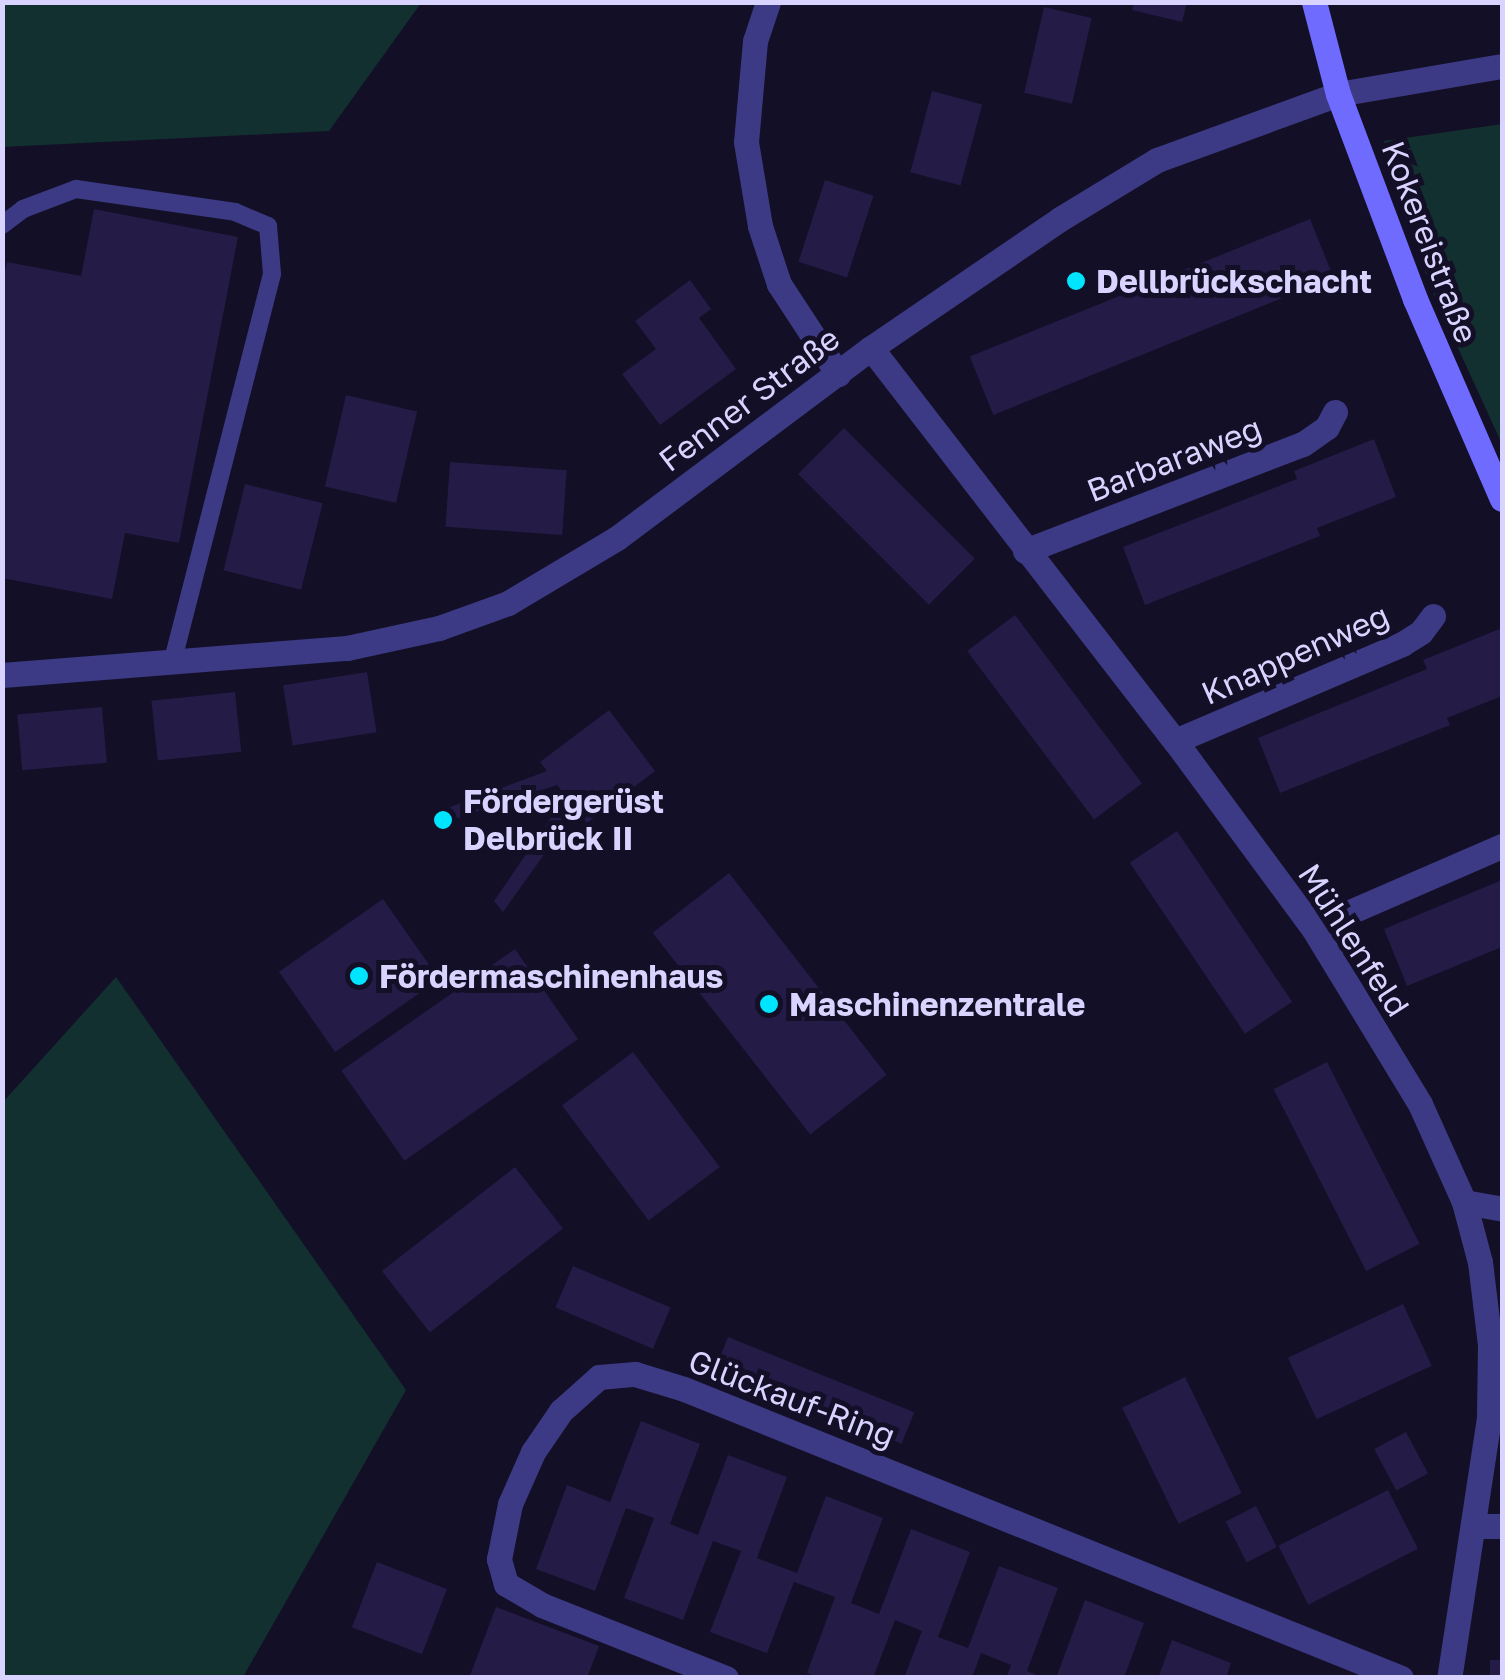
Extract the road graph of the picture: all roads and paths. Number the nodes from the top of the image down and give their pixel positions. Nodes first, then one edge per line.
1 (768, 2) edge
2 (1314, 2) edge
3 (1502, 66) edge
4 (1338, 94) junction
5 (2, 225) edge
6 (871, 348) junction
7 (838, 374) junction
8 (1335, 412) dead end
9 (1502, 498) edge
10 (1025, 551) junction
11 (1433, 616) dead end
12 (172, 663) junction
13 (2, 676) edge
14 (1175, 742) junction
15 (1502, 846) edge
16 (1313, 928) junction
17 (1464, 1202) junction
18 (1502, 1209) edge
19 (1473, 1526) junction
20 (1502, 1526) edge
21 (726, 1678) edge
22 (1401, 1678) edge
23 (1449, 1678) edge

1 - 7 street
2 - 4 main road, Kokereistraße
3 - 4 street, Fenner Straße
4 - 6 street, Fenner Straße
4 - 9 main road, Kokereistraße
5 - 12 lane
6 - 7 street, Fenner Straße
6 - 10 street, Mühlenfeld
7 - 12 street, Fenner Straße
8 - 10 street, Barbaraweg
10 - 14 street, Mühlenfeld
11 - 14 street, Knappenweg
12 - 13 street, Fenner Straße
14 - 16 street, Mühlenfeld
15 - 16 street
16 - 17 street, Mühlenfeld
17 - 18 street
17 - 19 street, Mühlenfeld
19 - 20 street
19 - 23 street, Mühlenfeld
21 - 22 street, Glückauf-Ring

